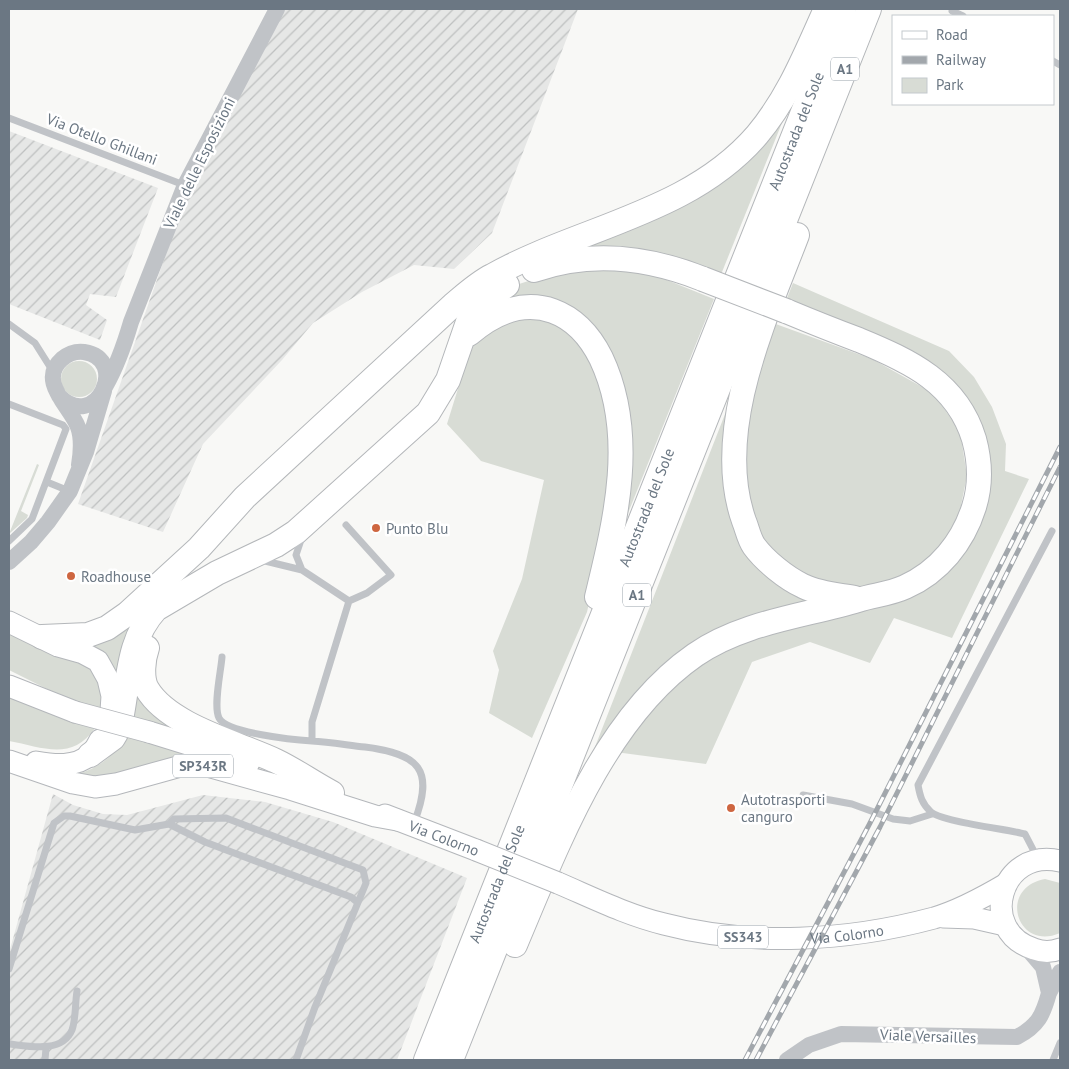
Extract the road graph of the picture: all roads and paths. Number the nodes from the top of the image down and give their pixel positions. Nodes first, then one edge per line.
1 (277, 9) edge
2 (826, 9) edge
3 (844, 9) edge
4 (869, 9) edge
5 (952, 11) dead end
6 (961, 15) edge
7 (9, 118) edge
8 (822, 129) junction
9 (185, 185) junction
10 (520, 275) junction
11 (469, 293) junction
12 (131, 322) junction
13 (9, 324) edge
14 (462, 343) junction
15 (90, 354) junction
16 (53, 377) junction
17 (104, 389) junction
18 (59, 396) junction
19 (9, 404) edge
20 (79, 465) junction
21 (47, 482) junction
22 (70, 491) junction
23 (306, 525) junction
24 (346, 525) dead end
25 (1052, 531) dead end
26 (9, 542) edge
27 (251, 558) junction
28 (10, 559) edge
29 (302, 570) junction
30 (208, 579) junction
31 (859, 599) junction
32 (350, 602) junction
33 (9, 622) edge
34 (42, 637) junction
35 (593, 640) junction
36 (222, 657) dead end
37 (9, 676) edge
38 (9, 686) edge
39 (70, 710) junction
40 (114, 722) junction
41 (312, 741) junction
42 (9, 755) edge
43 (90, 755) joint
44 (9, 761) edge
45 (332, 794) junction
46 (803, 795) dead end
47 (932, 814) junction
48 (405, 822) junction
49 (169, 824) junction
50 (1039, 859) junction
51 (1060, 861) edge
52 (1006, 884) junction
53 (357, 902) junction
54 (936, 917) junction
55 (1005, 926) junction
56 (1026, 947) junction
57 (1060, 949) edge
58 (9, 969) edge
59 (1060, 972) edge
60 (77, 991) dead end
61 (1049, 993) junction
62 (1060, 1043) edge
63 (9, 1044) edge
64 (46, 1048) junction
65 (45, 1060) edge
66 (296, 1060) edge
67 (426, 1060) edge
68 (452, 1060) edge
69 (464, 1060) edge
70 (787, 1060) edge
71 (1053, 1060) edge

1 - 9 street, Viale delle Esposizioni
2 - 11 highway
3 - 35 highway, Autostrada del Sole / A1
4 - 8 highway, Autostrada del Sole / A1
5 - 6 lane
7 - 9 lane, Via Otello Ghillani
8 - 31 highway
8 - 68 highway, Autostrada del Sole / A1
9 - 12 street, Viale delle Esposizioni
10 - 11 highway
10 - 14 highway
10 - 31 highway, bridge
11 - 34 highway
12 - 15 street, Viale delle Esposizioni
12 - 17 street, Viale delle Esposizioni
13 - 16 lane
14 - 23 highway
14 - 35 highway
15 - 16 street, Viale delle Esposizioni
15 - 17 street, Viale delle Esposizioni
16 - 18 street, Viale delle Esposizioni
17 - 18 street, Viale delle Esposizioni
17 - 20 street, Viale delle Esposizioni
18 - 20 street, Viale delle Esposizioni
19 - 21 lane
20 - 22 street, Viale delle Esposizioni
21 - 22 lane
21 - 26 lane
22 - 28 street, Viale delle Esposizioni
23 - 27 highway
23 - 29 lane
24 - 32 lane
25 - 47 lane
27 - 29 lane
27 - 30 highway
29 - 32 lane
30 - 40 highway
30 - 45 highway
31 - 69 highway
32 - 41 lane
33 - 34 main road
34 - 40 main road
35 - 67 highway, Autostrada del Sole / A1
36 - 41 lane
37 - 39 main road
38 - 39 main road
39 - 45 main road, Via Colorno, bridge
40 - 43 highway
41 - 48 lane
42 - 43 main road
44 - 48 main road, SP343R
45 - 48 main road, Via Colorno / SS343
46 - 47 lane
47 - 50 lane
48 - 54 main road, Via Colorno / SS343, bridge
49 - 53 lane
49 - 53 lane
49 - 58 lane
50 - 51 main road
50 - 52 main road, Via Colorno / SS343
52 - 54 main road, Via Colorno / SS343
52 - 55 main road
53 - 66 lane
54 - 55 main road, Via Colorno / SS343
55 - 56 main road
56 - 57 main road
56 - 61 street
59 - 61 street, Viale Versailles
60 - 64 lane
61 - 70 street, Viale Versailles
62 - 71 lane
63 - 64 lane
64 - 65 lane

